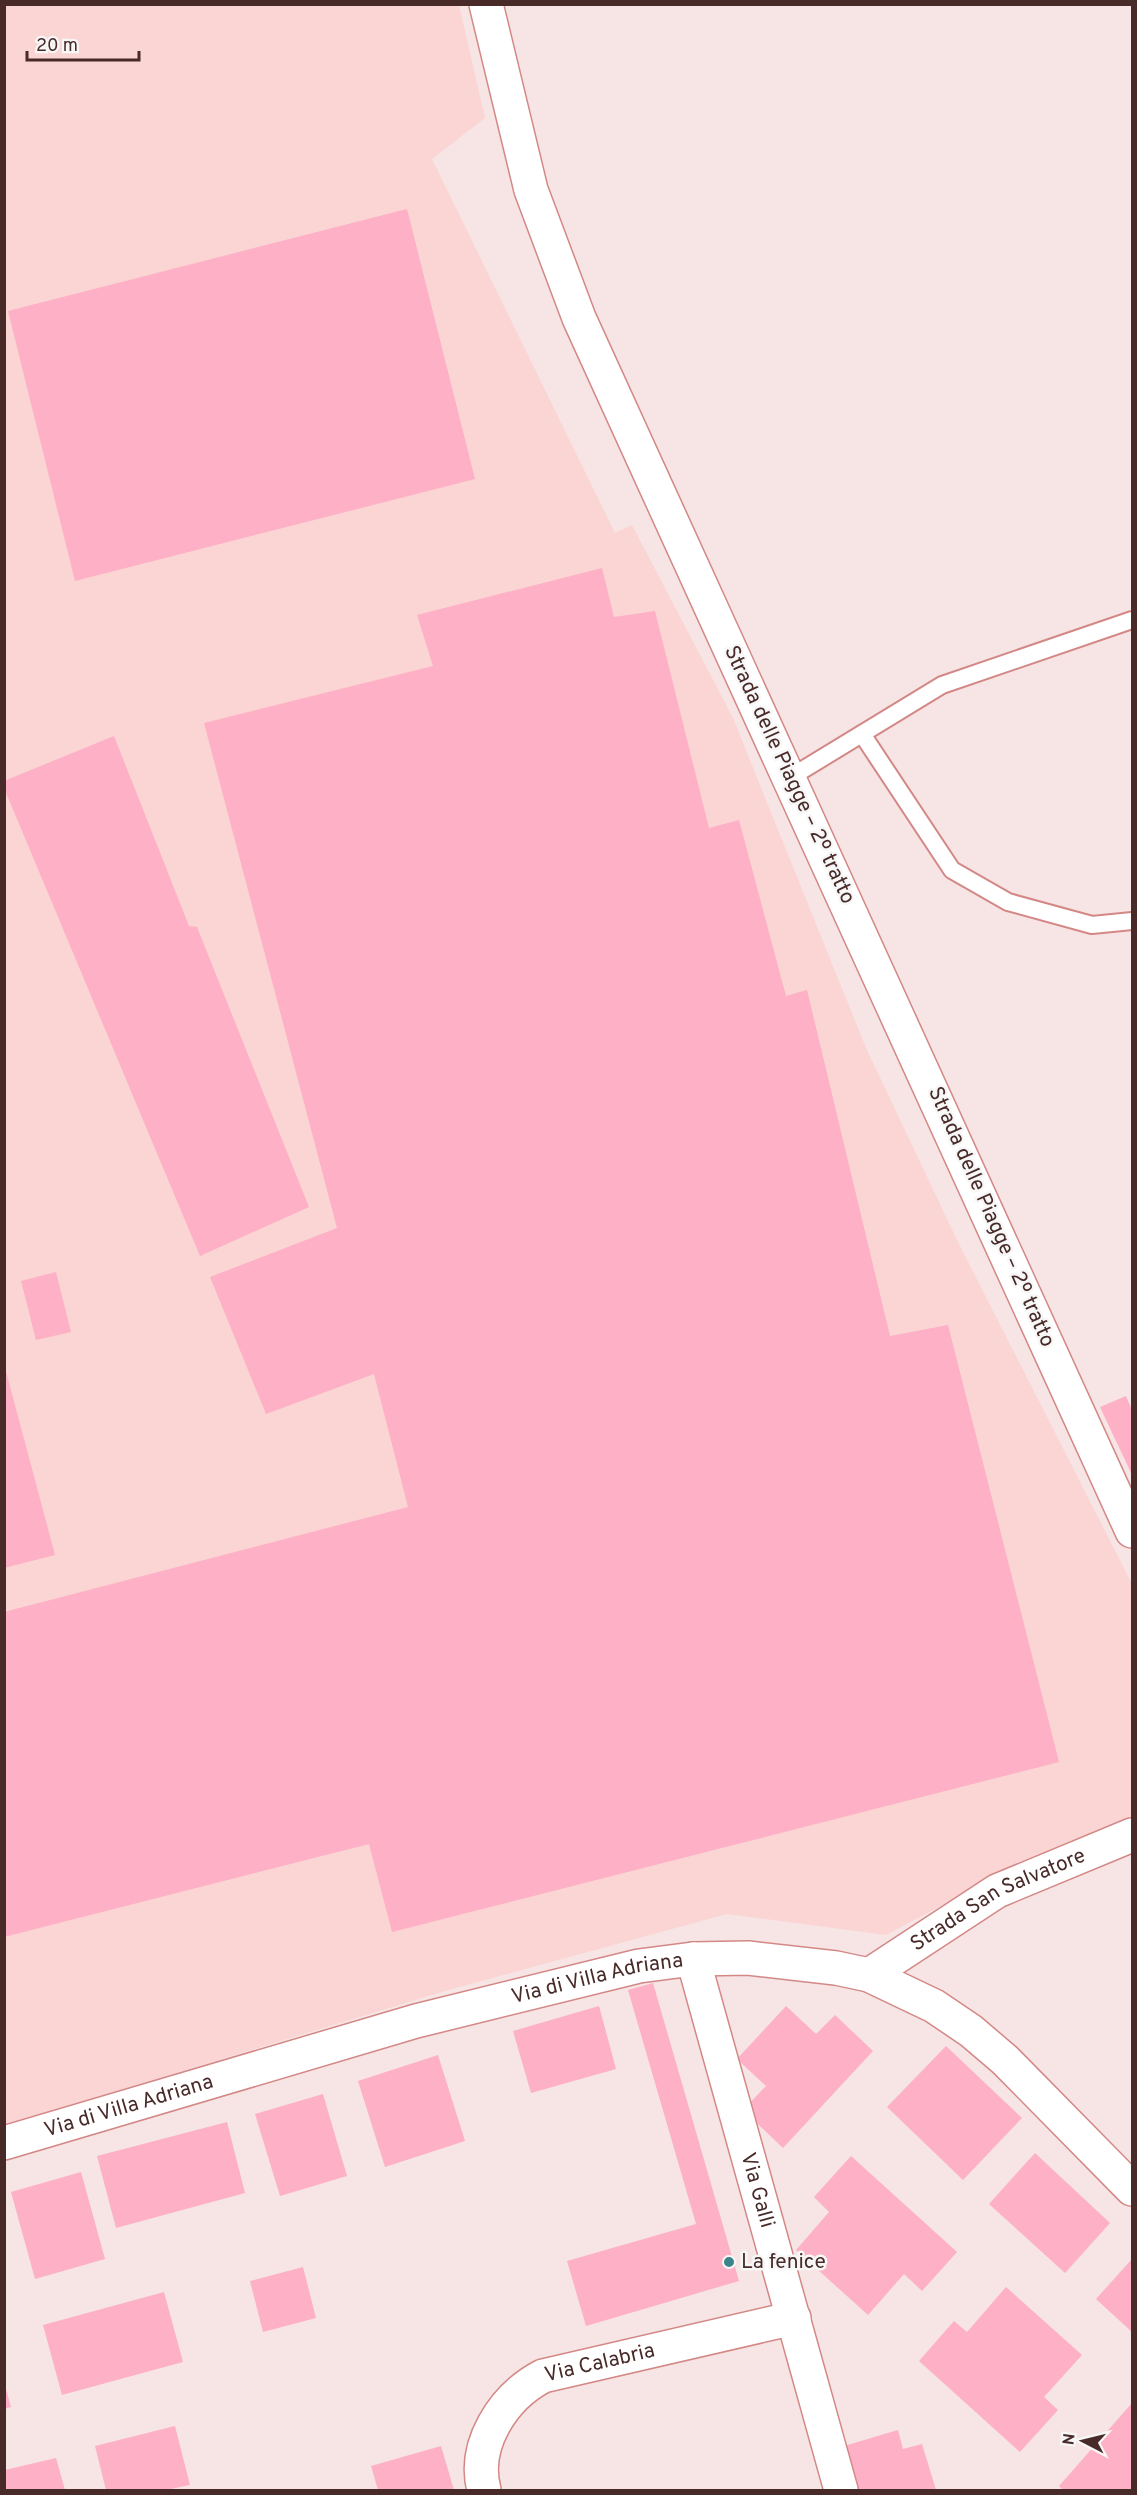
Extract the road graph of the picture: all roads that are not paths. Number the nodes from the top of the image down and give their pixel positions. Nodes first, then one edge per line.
1 (486, 4) edge
2 (1132, 620) edge
3 (862, 734) junction
4 (791, 777) junction
5 (1132, 921) edge
6 (1132, 1531) edge
7 (1132, 1835) edge
8 (693, 1959) junction
9 (869, 1975) junction
10 (4, 2143) edge
11 (1132, 2189) edge
12 (794, 2318) junction
13 (484, 2490) edge
14 (841, 2490) edge

1 - 4 street, Strada delle Piagge – 2º tratto
2 - 3 lane
3 - 4 lane
3 - 5 lane
4 - 6 street, Strada delle Piagge – 2º tratto
7 - 9 street, Strada San Salvatore
8 - 9 street, Via di Villa Adriana
8 - 10 street, Via di Villa Adriana
8 - 12 street, Via Galli
9 - 11 street, Via di Villa Adriana
12 - 13 street, Via Calabria
12 - 14 street, Via Galli

